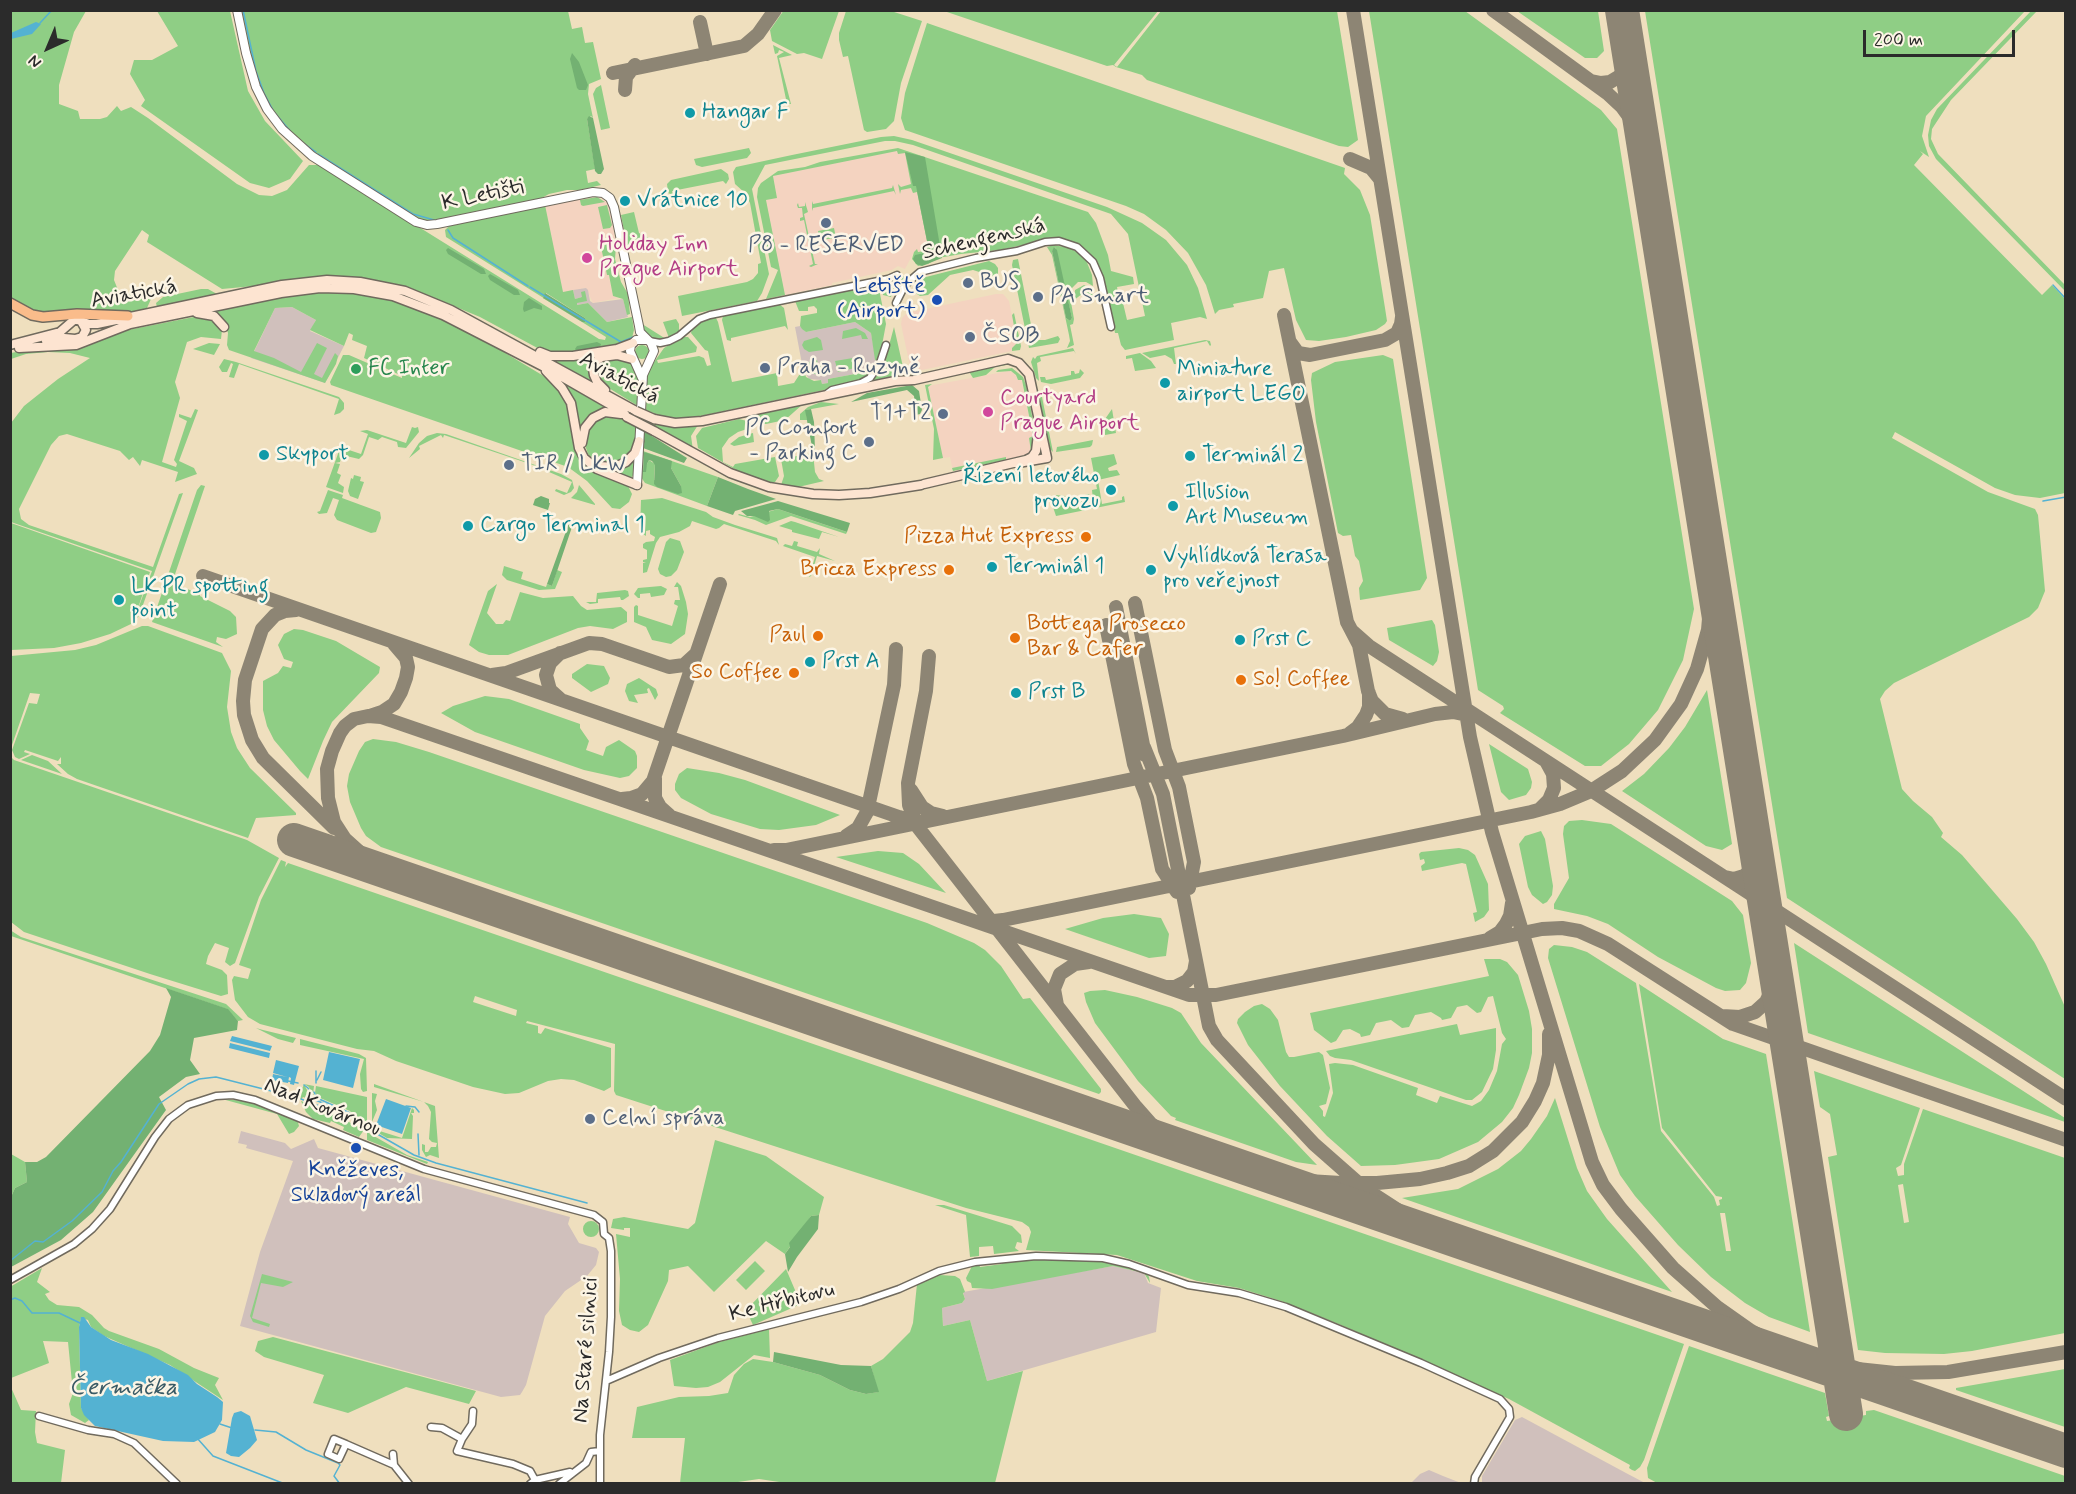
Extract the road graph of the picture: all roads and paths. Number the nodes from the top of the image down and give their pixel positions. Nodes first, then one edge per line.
1 (237, 10) edge
2 (897, 275) dead end
3 (896, 303) dead end
4 (10, 304) edge
5 (187, 312) junction
6 (129, 320) junction
7 (74, 322) junction
8 (638, 323) junction
9 (224, 327) dead end
10 (1112, 327) dead end
11 (489, 329) junction
12 (77, 338) junction
13 (648, 341) junction
14 (634, 342) junction
15 (664, 342) junction
16 (886, 345) dead end
17 (12, 347) edge
18 (652, 357) junction
19 (633, 360) junction
20 (543, 368) junction
21 (642, 380) junction
22 (825, 396) junction
23 (619, 402) junction
24 (1038, 413) junction
25 (627, 417) junction
26 (639, 441) junction
27 (1018, 463) junction
28 (598, 466) junction
29 (638, 484) junction
30 (603, 1222) joint
31 (10, 1280) edge
32 (606, 1381) junction
33 (474, 1411) dead end
34 (39, 1416) dead end
35 (431, 1427) dead end
36 (600, 1435) junction
37 (462, 1438) junction
38 (346, 1444) dead end
39 (600, 1451) junction
40 (591, 1452) junction
41 (393, 1454) dead end
42 (394, 1465) junction
43 (574, 1472) junction
44 (549, 1477) junction
45 (532, 1482) edge
46 (177, 1484) edge
47 (410, 1484) edge
48 (558, 1484) edge
49 (600, 1484) edge
50 (1474, 1484) edge

1 - 8 street, K Letišti
2 - 15 street
3 - 10 street, Schengenská
4 - 6 highway
4 - 7 highway
5 - 6 main road, Aviatická
5 - 9 main road
5 - 20 main road, Aviatická
6 - 7 main road, Aviatická
6 - 11 main road, Aviatická
6 - 12 main road
6 - 17 main road, Aviatická
7 - 12 main road
7 - 12 main road
7 - 17 main road, Aviatická
8 - 13 street, K Letišti
8 - 14 street, K Letišti
11 - 14 main road
11 - 23 main road, Aviatická
12 - 17 main road
13 - 14 street
13 - 15 street
13 - 18 street, K Letišti
14 - 19 street, K Letišti
15 - 18 street
16 - 22 street
18 - 19 street
18 - 21 street, K Letišti
19 - 21 street, K Letišti
19 - 23 main road
20 - 25 main road, Aviatická
20 - 29 main road
21 - 26 street, K Letišti
22 - 23 main road, Aviatická, bridge
22 - 24 main road, Aviatická
24 - 27 main road, Aviatická
24 - 27 main road
25 - 27 main road, Aviatická, bridge
25 - 28 main road
26 - 28 main road
26 - 29 street, K Letišti
28 - 29 main road
30 - 31 street, Nad Kovárnou
30 - 32 street, Na Staré silnici
32 - 36 street, Na Staré silnici
32 - 50 street, Ke Hřbitovu
33 - 37 street
34 - 46 street
35 - 37 street
36 - 39 street, Na Staré silnici
36 - 40 street
37 - 45 street
38 - 42 street
39 - 40 street
39 - 49 street, Na Staré silnici
40 - 43 street
41 - 42 street
42 - 47 street
43 - 44 street
43 - 48 street
44 - 45 street
44 - 48 street

